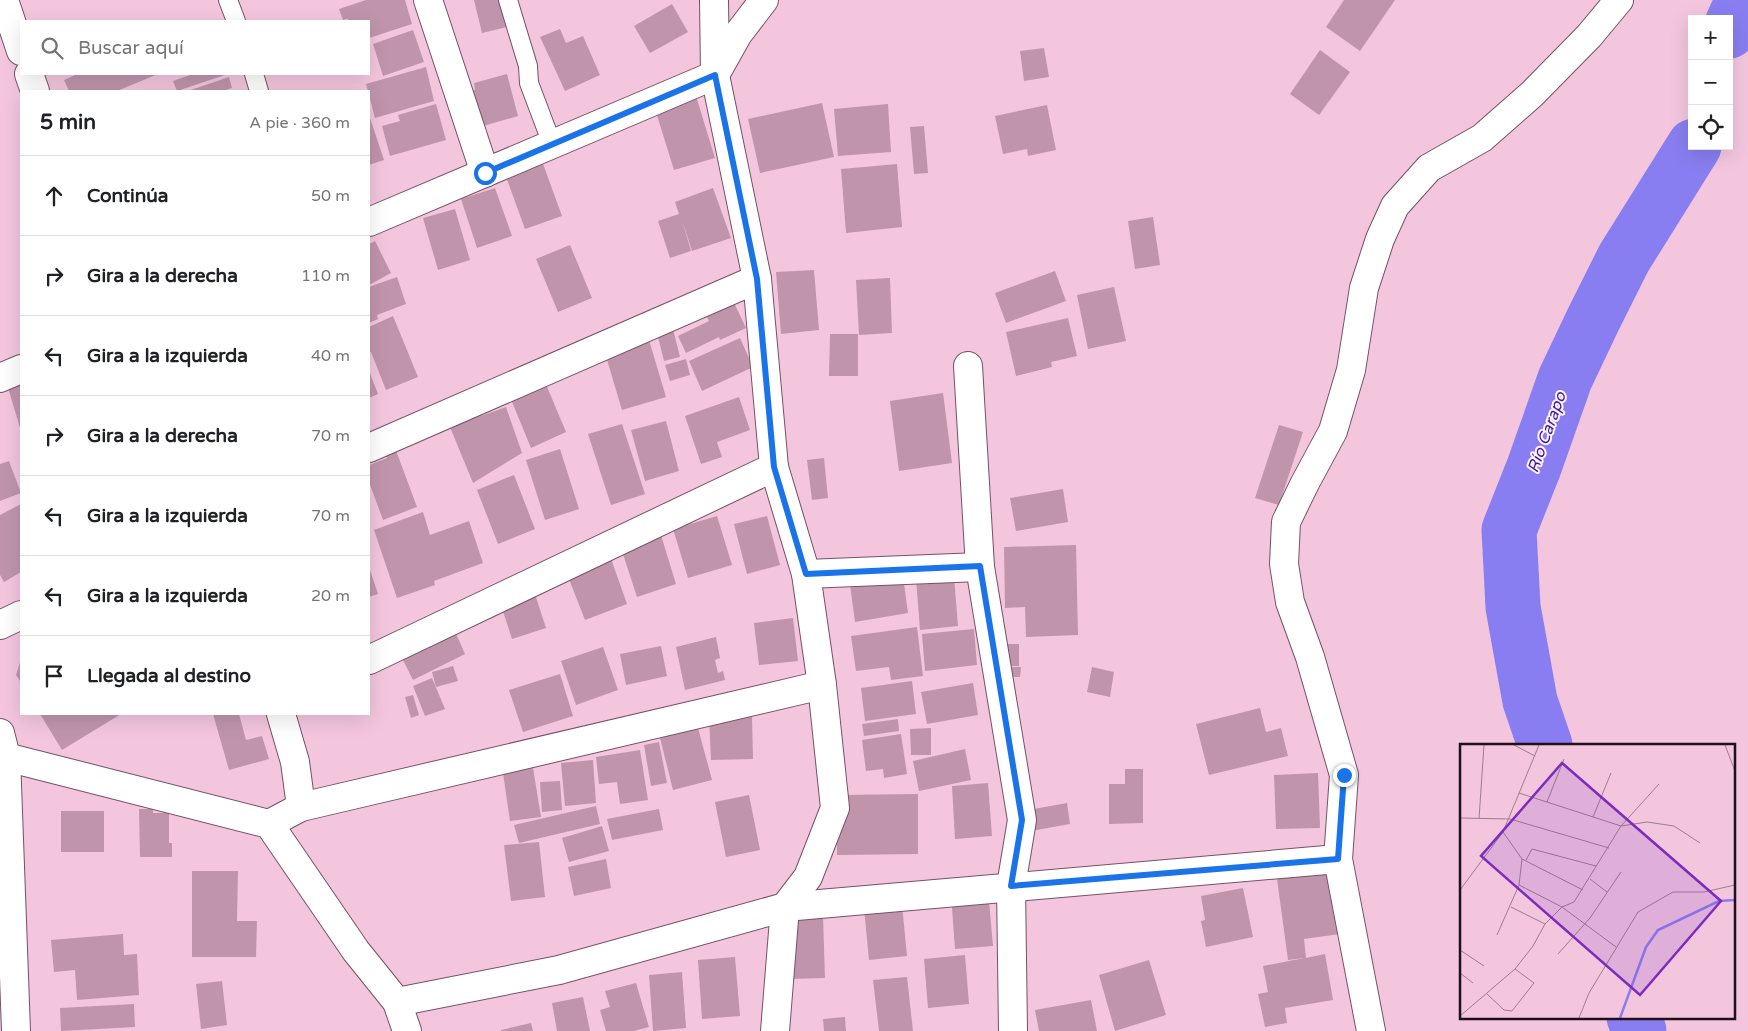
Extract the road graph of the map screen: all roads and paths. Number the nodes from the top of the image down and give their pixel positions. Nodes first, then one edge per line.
1 (4, 0) edge
2 (228, 0) edge
3 (428, 0) edge
4 (508, 0) edge
5 (714, 0) edge
6 (764, 0) edge
7 (1618, 0) edge
8 (236, 20) edge
9 (20, 48) edge
10 (29, 75) edge
11 (254, 75) edge
12 (715, 75) junction
13 (35, 90) edge
14 (259, 90) edge
15 (552, 144) junction
16 (485, 173) junction
17 (370, 222) edge
18 (757, 279) junction
19 (968, 366) dead end
20 (20, 368) edge
21 (0, 378) edge
22 (370, 448) edge
23 (774, 467) junction
24 (980, 566) junction
25 (806, 574) junction
26 (20, 615) edge
27 (0, 625) edge
28 (370, 660) edge
29 (822, 685) junction
30 (281, 715) edge
31 (3, 745) edge
32 (301, 807) junction
33 (269, 824) junction
34 (1338, 859) junction
35 (1011, 886) junction
36 (785, 907) junction
37 (396, 1002) junction
38 (16, 1031) edge
39 (407, 1031) edge
40 (775, 1031) edge
41 (1013, 1031) edge
42 (1371, 1031) edge

1 - 9 street
2 - 8 lane
3 - 16 street
4 - 15 lane
5 - 12 street
6 - 12 street
7 - 34 street
10 - 13 street
11 - 14 lane
12 - 15 street
12 - 18 street
15 - 16 street
16 - 17 street
18 - 22 street
18 - 23 street
19 - 24 street
20 - 21 street
23 - 25 street
23 - 28 street
24 - 25 street
24 - 35 street
25 - 29 street
26 - 27 street
29 - 32 street
29 - 36 street
30 - 32 street
31 - 33 street
31 - 38 street
32 - 33 street
33 - 37 street
34 - 35 street
34 - 42 street
35 - 36 street
35 - 41 street
36 - 37 street
36 - 40 street
37 - 39 street

